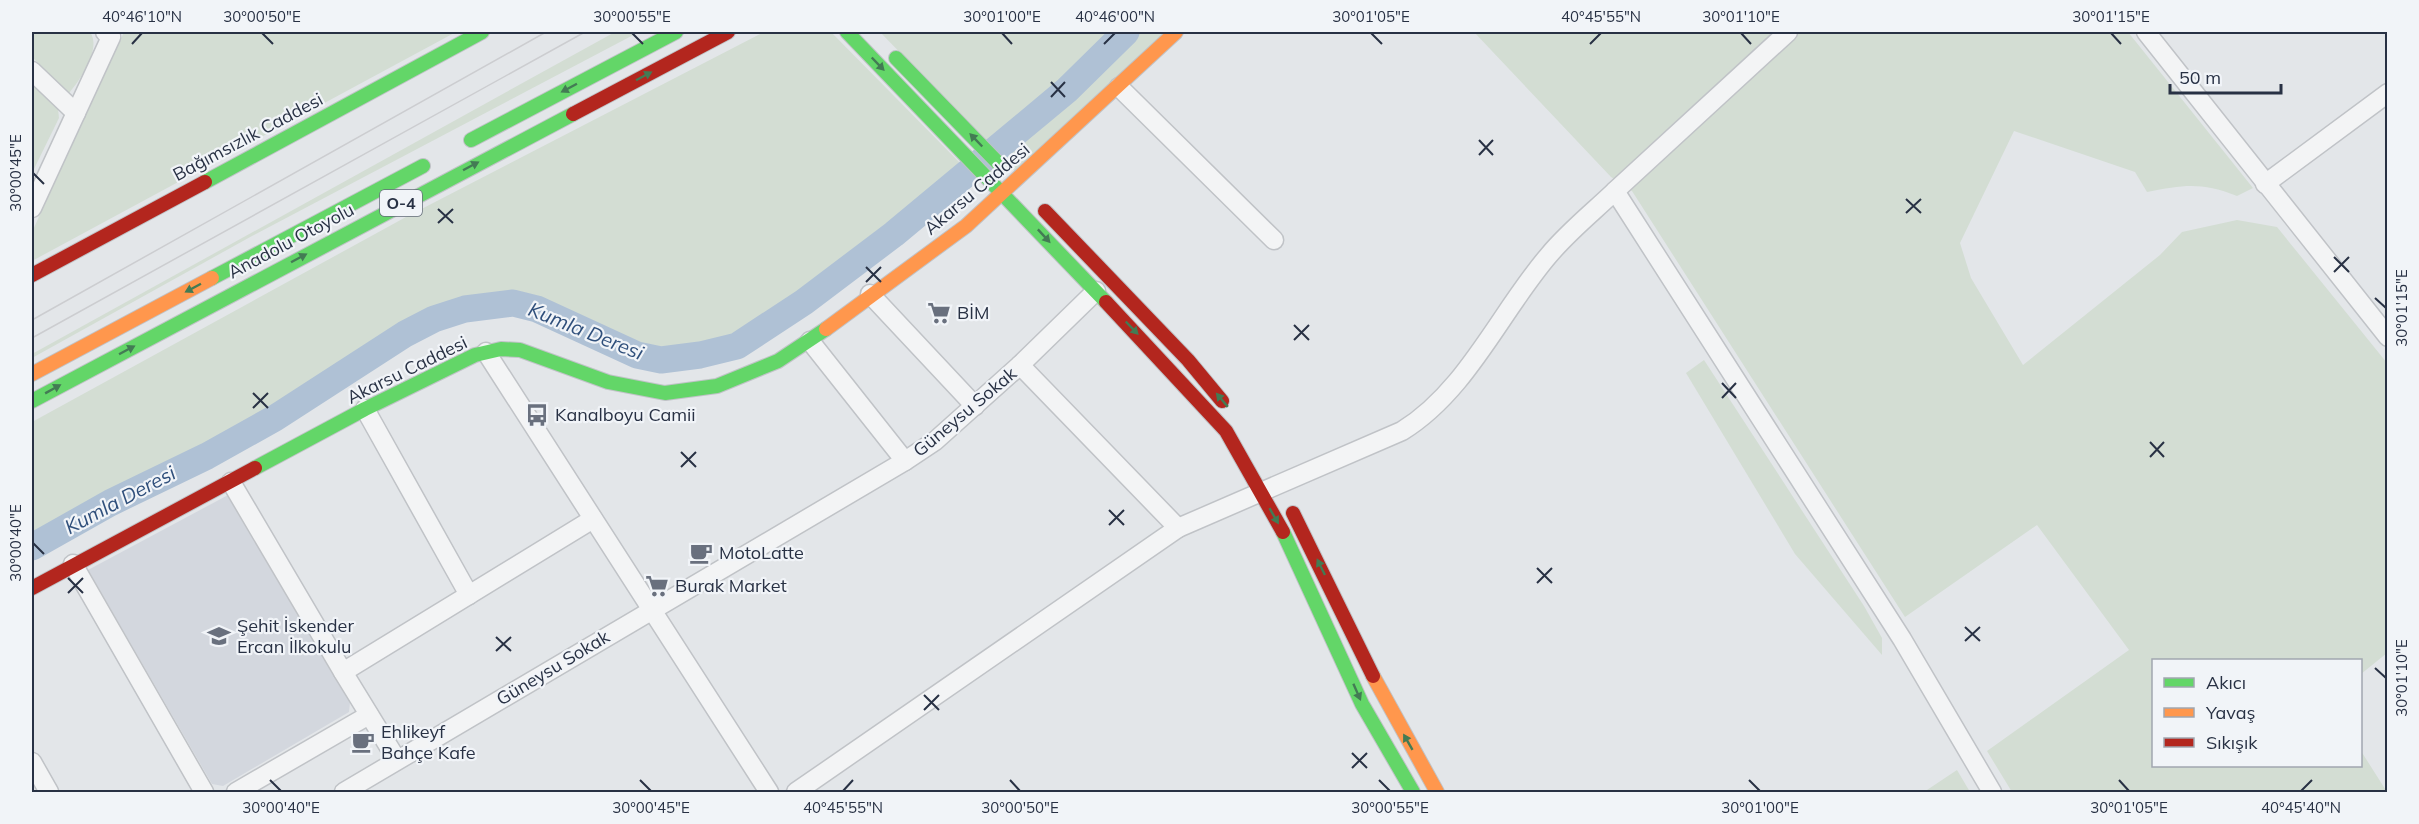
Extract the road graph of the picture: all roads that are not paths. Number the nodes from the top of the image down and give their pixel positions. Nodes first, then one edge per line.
1 (105, 32) edge
2 (482, 32) edge
3 (676, 32) edge
4 (728, 32) edge
5 (847, 32) edge
6 (1176, 32) edge
7 (1788, 32) edge
8 (2146, 32) edge
9 (885, 47) dead end
10 (32, 71) edge
11 (1119, 87) junction
12 (2388, 93) edge
13 (76, 112) junction
14 (457, 147) dead end
15 (436, 159) dead end
16 (2265, 184) junction
17 (1025, 190) junction
18 (1616, 191) junction
19 (1004, 193) junction
20 (32, 208) edge
21 (1274, 240) dead end
22 (32, 275) edge
23 (1096, 291) junction
24 (870, 294) junction
25 (2388, 337) edge
26 (810, 341) junction
27 (486, 352) junction
28 (1020, 365) junction
29 (32, 374) edge
30 (32, 401) edge
31 (975, 406) junction
32 (365, 409) junction
33 (1230, 410) dead end
34 (905, 461) junction
35 (231, 482) junction
36 (1276, 490) junction
37 (593, 519) junction
38 (1178, 528) junction
39 (73, 564) junction
40 (32, 588) edge
41 (469, 595) junction
42 (652, 610) junction
43 (343, 672) junction
44 (369, 715) junction
45 (397, 760) junction
46 (32, 762) edge
47 (49, 792) edge
48 (204, 792) edge
49 (236, 792) edge
50 (344, 792) edge
51 (769, 792) edge
52 (796, 792) edge
53 (1413, 792) edge
54 (1437, 792) edge
55 (1992, 792) edge

1 - 13 street
2 - 22 main road, Bağımsızlık Caddesi
3 -> 14 main road
30 -> 4 main road, Anadolu Otoyolu / O-4
5 -> 19 main road
6 - 11 main road, Akarsu Caddesi
7 - 18 street
8 - 16 street
17 -> 9 main road
10 - 13 street
11 - 17 main road, Akarsu Caddesi
11 - 21 street
12 - 16 street
13 - 20 street
15 -> 29 main road, Anadolu Otoyolu / O-4
16 - 25 street
17 - 19 main road, Akarsu Caddesi
33 -> 17 main road
18 - 36 street
18 - 55 street
19 -> 23 main road
19 - 24 main road, Akarsu Caddesi
23 - 28 street
23 -> 36 main road
24 - 26 main road, Akarsu Caddesi
24 - 31 street
26 - 27 main road, Akarsu Caddesi
26 - 34 street
27 - 32 main road, Akarsu Caddesi
27 - 37 street
28 - 31 street, Güneysu Sokak
28 - 38 street, Güneysu Sokak
31 - 34 street, Güneysu Sokak
32 - 35 main road, Akarsu Caddesi
32 - 41 street
34 - 42 street, Güneysu Sokak
35 - 39 main road, Akarsu Caddesi
35 - 43 street
36 - 38 street
36 -> 53 main road
54 -> 36 main road
37 - 41 street
37 - 42 street
38 - 52 street
39 - 40 main road, Akarsu Caddesi
39 - 48 street
41 - 43 street
42 - 45 street, Güneysu Sokak
42 - 51 street
43 - 44 street
44 - 45 street
44 - 49 street
45 - 50 street, Güneysu Sokak
46 - 47 street

